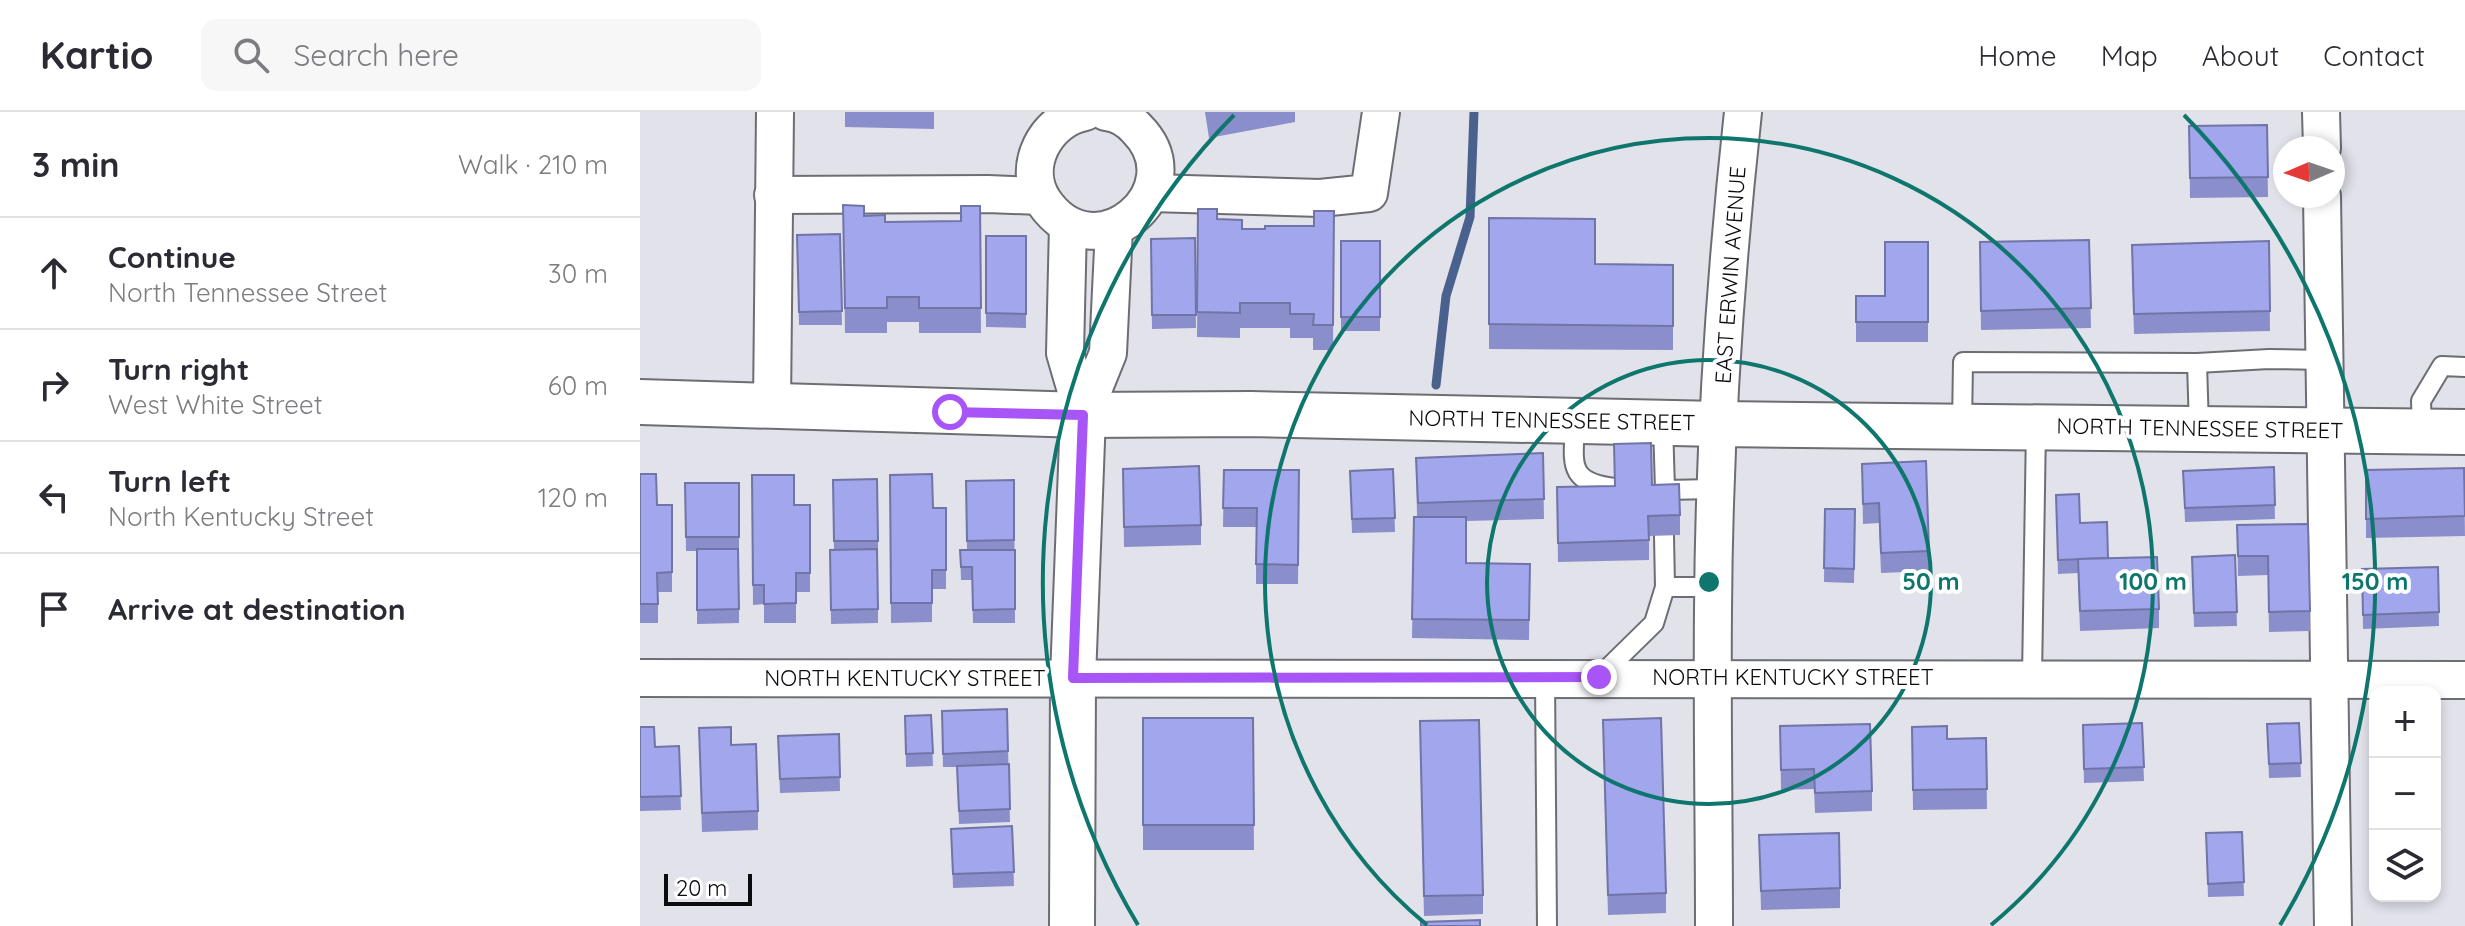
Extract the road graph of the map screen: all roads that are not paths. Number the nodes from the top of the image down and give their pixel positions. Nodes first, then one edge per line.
1 (775, 112) edge
2 (1085, 112) edge
3 (1106, 112) edge
4 (1381, 112) edge
5 (1743, 112) edge
6 (2321, 112) edge
7 (2322, 136) edge
8 (1151, 193) junction
9 (773, 195) junction
10 (1040, 196) junction
11 (2322, 208) edge
12 (1068, 225) junction
13 (1114, 228) junction
14 (2324, 360) junction
15 (2197, 363) junction
16 (2465, 367) edge
17 (640, 402) edge
18 (772, 406) junction
19 (1083, 415) junction
20 (1575, 421) junction
21 (1663, 423) junction
22 (1719, 424) junction
23 (1962, 426) junction
24 (2036, 427) junction
25 (2199, 428) junction
26 (2325, 429) junction
27 (2422, 431) junction
28 (2465, 432) edge
29 (1615, 488) edge
30 (1715, 489) junction
31 (1664, 536) edge
32 (1665, 587) junction
33 (1713, 587) junction
34 (1545, 677) junction
35 (1599, 677) junction
36 (1713, 677) junction
37 (640, 678) edge
38 (1073, 678) junction
39 (2032, 678) junction
40 (2330, 680) junction
41 (2465, 680) edge
42 (1072, 926) edge
43 (1547, 926) edge
44 (1714, 926) edge
45 (2333, 926) edge

1 - 9 street
2 - 10 street
3 - 8 street
4 - 8 street
5 - 22 street, EAST ERWIN AVENUE
6 - 7 street
8 - 13 street
9 - 10 street
9 - 18 street
10 - 12 street
11 - 14 street
12 - 13 street
12 - 19 street
13 - 19 street
14 - 15 lane
14 - 26 street
15 - 23 lane
15 - 25 lane
16 - 27 lane
17 - 18 street, NORTH TENNESSEE STREET
18 - 19 street, NORTH TENNESSEE STREET
19 - 20 street, NORTH TENNESSEE STREET
19 - 38 street
20 - 21 street, NORTH TENNESSEE STREET
20 - 29 lane
21 - 22 street, NORTH TENNESSEE STREET
21 - 30 lane
22 - 23 street, NORTH TENNESSEE STREET
22 - 30 street, EAST ERWIN AVENUE
23 - 24 street, NORTH TENNESSEE STREET
24 - 25 street, NORTH TENNESSEE STREET
24 - 39 lane
25 - 26 street, NORTH TENNESSEE STREET
26 - 27 street, NORTH TENNESSEE STREET
26 - 40 street
27 - 28 street, NORTH TENNESSEE STREET
30 - 33 street, EAST ERWIN AVENUE
31 - 32 lane
32 - 33 lane
32 - 35 lane
33 - 36 street, EAST ERWIN AVENUE
34 - 35 street, NORTH KENTUCKY STREET
34 - 38 street, NORTH KENTUCKY STREET
34 - 43 lane
35 - 36 street, NORTH KENTUCKY STREET
36 - 39 street, NORTH KENTUCKY STREET
36 - 44 street, EAST ERWIN AVENUE
37 - 38 street, NORTH KENTUCKY STREET
38 - 42 street
39 - 40 street, NORTH KENTUCKY STREET
40 - 41 street, NORTH KENTUCKY STREET
40 - 45 street

